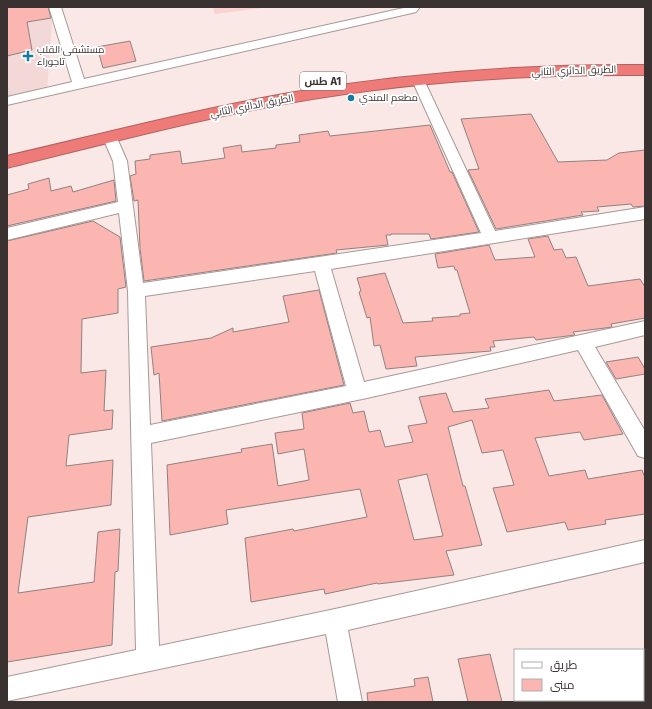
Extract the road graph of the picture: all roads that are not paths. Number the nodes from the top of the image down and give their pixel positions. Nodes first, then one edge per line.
1 (55, 7) edge
2 (389, 7) edge
3 (414, 7) edge
4 (645, 58) edge
5 (645, 70) edge
6 (418, 80) junction
7 (78, 82) junction
8 (7, 95) edge
9 (7, 101) edge
10 (110, 138) junction
11 (7, 147) edge
12 (7, 162) edge
13 (125, 206) junction
14 (645, 213) edge
15 (7, 234) edge
16 (491, 238) junction
17 (321, 264) junction
18 (136, 291) junction
19 (645, 328) edge
20 (582, 341) junction
21 (357, 392) junction
22 (141, 436) junction
23 (645, 448) edge
24 (645, 551) edge
25 (335, 621) junction
26 (148, 659) junction
27 (7, 689) edge
28 (350, 702) edge

1 - 7 street
2 - 7 street
3 - 7 street
4 - 11 highway, الطريق الدائري الثاني / طس A1
5 - 6 highway, الطريق الدائري الثاني / طس A1
6 - 10 highway, الطريق الدائري الثاني / طس A1
6 - 16 street
7 - 8 street
7 - 9 street
10 - 12 highway, الطريق الدائري الثاني / طس A1
10 - 13 street
13 - 15 street
13 - 18 street
14 - 16 street
16 - 17 street
17 - 18 street
17 - 21 street
18 - 22 street
19 - 20 street
20 - 21 street
20 - 23 street
21 - 22 street
22 - 26 street
24 - 25 street
25 - 26 street
25 - 28 street
26 - 27 street

